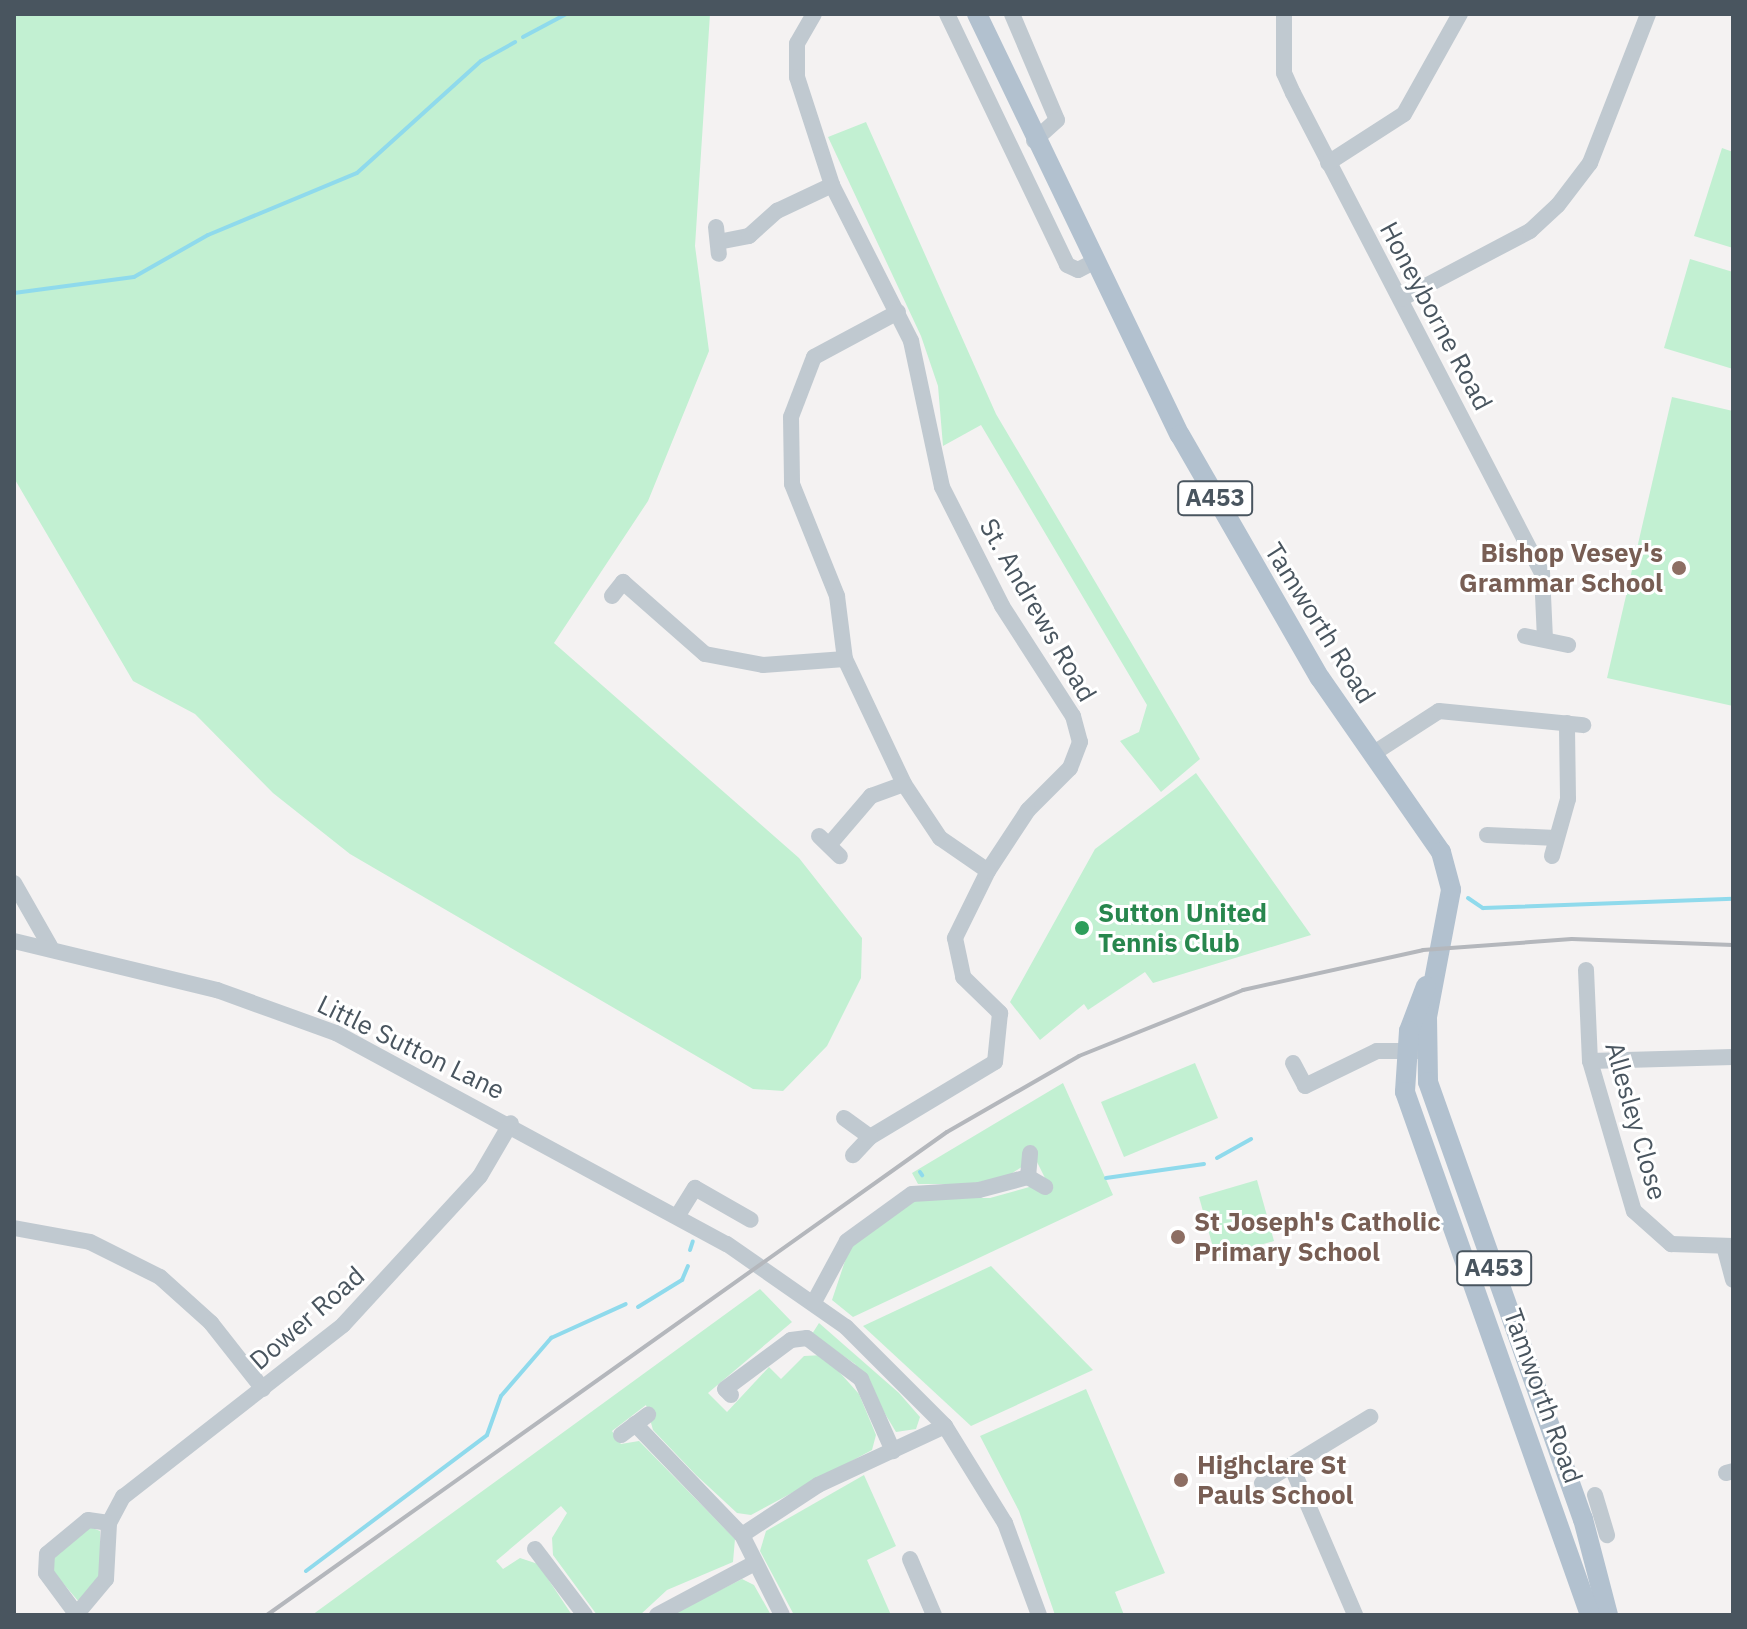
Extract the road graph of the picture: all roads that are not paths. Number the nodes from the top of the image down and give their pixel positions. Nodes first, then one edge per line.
1 (814, 14) edge
2 (947, 14) edge
3 (977, 14) edge
4 (1012, 14) edge
5 (1284, 14) edge
6 (1460, 14) edge
7 (1648, 14) edge
8 (1034, 141) junction
9 (1328, 163) junction
10 (832, 185) junction
11 (718, 241) dead end
12 (1094, 262) junction
13 (1401, 299) junction
14 (898, 312) junction
15 (612, 596) dead end
16 (1525, 636) dead end
17 (1545, 639) junction
18 (1568, 645) dead end
19 (845, 659) junction
20 (1374, 753) junction
21 (904, 784) junction
22 (1487, 835) dead end
23 (1556, 838) junction
24 (829, 846) dead end
25 (1552, 856) dead end
26 (988, 871) junction
27 (14, 883) edge
28 (14, 941) edge
29 (50, 946) junction
30 (1592, 977) dead end
31 (1415, 1051) junction
32 (1733, 1057) edge
33 (1590, 1061) junction
34 (1293, 1063) dead end
35 (844, 1118) dead end
36 (511, 1123) junction
37 (870, 1137) junction
38 (1030, 1153) dead end
39 (853, 1155) dead end
40 (1028, 1177) junction
41 (1045, 1187) dead end
42 (678, 1215) junction
43 (751, 1220) dead end
44 (14, 1228) edge
45 (1729, 1246) edge
46 (1733, 1280) edge
47 (814, 1302) junction
48 (263, 1389) junction
49 (731, 1395) dead end
50 (1370, 1417) dead end
51 (945, 1426) junction
52 (621, 1435) dead end
53 (893, 1451) junction
54 (1293, 1470) junction
55 (1262, 1483) dead end
56 (1595, 1495) dead end
57 (1592, 1516) junction
58 (109, 1523) junction
59 (742, 1535) junction
60 (1607, 1535) dead end
61 (536, 1548) dead end
62 (910, 1559) dead end
63 (755, 1563) junction
64 (1033, 1613) edge
65 (77, 1615) edge
66 (585, 1615) edge
67 (657, 1615) edge
68 (782, 1615) edge
69 (934, 1615) edge
70 (1355, 1615) edge
71 (1590, 1615) edge
72 (1608, 1615) edge

1 - 10 street, St. Andrews Road
2 - 12 street
3 - 8 main road, Tamworth Road / A453
4 - 8 street
5 - 9 street, Honeyborne Road
6 - 9 street
7 - 13 street
8 - 12 main road, Tamworth Road / A453
9 - 13 street, Honeyborne Road
10 - 11 street
10 - 14 street, St. Andrews Road
12 - 20 main road, Tamworth Road / A453
13 - 17 street, Honeyborne Road
14 - 19 street
14 - 26 street, St. Andrews Road
15 - 19 street
16 - 17 street
17 - 18 street
19 - 21 street
20 - 23 street
20 - 31 main road, Tamworth Road / A453
21 - 24 street
21 - 26 street
22 - 23 street
23 - 25 street
26 - 37 street, St. Andrews Road
27 - 29 street
28 - 29 street, Little Sutton Lane
29 - 36 street, Little Sutton Lane
30 - 33 street, Allesley Close
31 - 34 street
31 - 57 main road, Tamworth Road / A453
31 - 71 main road, Tamworth Road / A453
32 - 33 street
33 - 45 street, Allesley Close
35 - 37 street
36 - 42 street, Little Sutton Lane
36 - 48 street, Dower Road
37 - 39 street, St. Andrews Road
38 - 40 street
40 - 41 street
40 - 47 street
42 - 43 street
42 - 47 street, Little Sutton Lane
44 - 48 street
45 - 46 street
47 - 51 street, Little Sutton Lane
48 - 58 street, Dower Road
49 - 53 street
50 - 54 street
51 - 53 street
51 - 64 street, Little Sutton Lane
52 - 59 street
53 - 59 street
54 - 55 street
54 - 70 street
56 - 57 street
57 - 60 street
57 - 72 main road, Tamworth Road / A453
58 - 65 street
58 - 65 street
59 - 63 street
61 - 66 street
62 - 69 street
63 - 67 street
63 - 68 street

